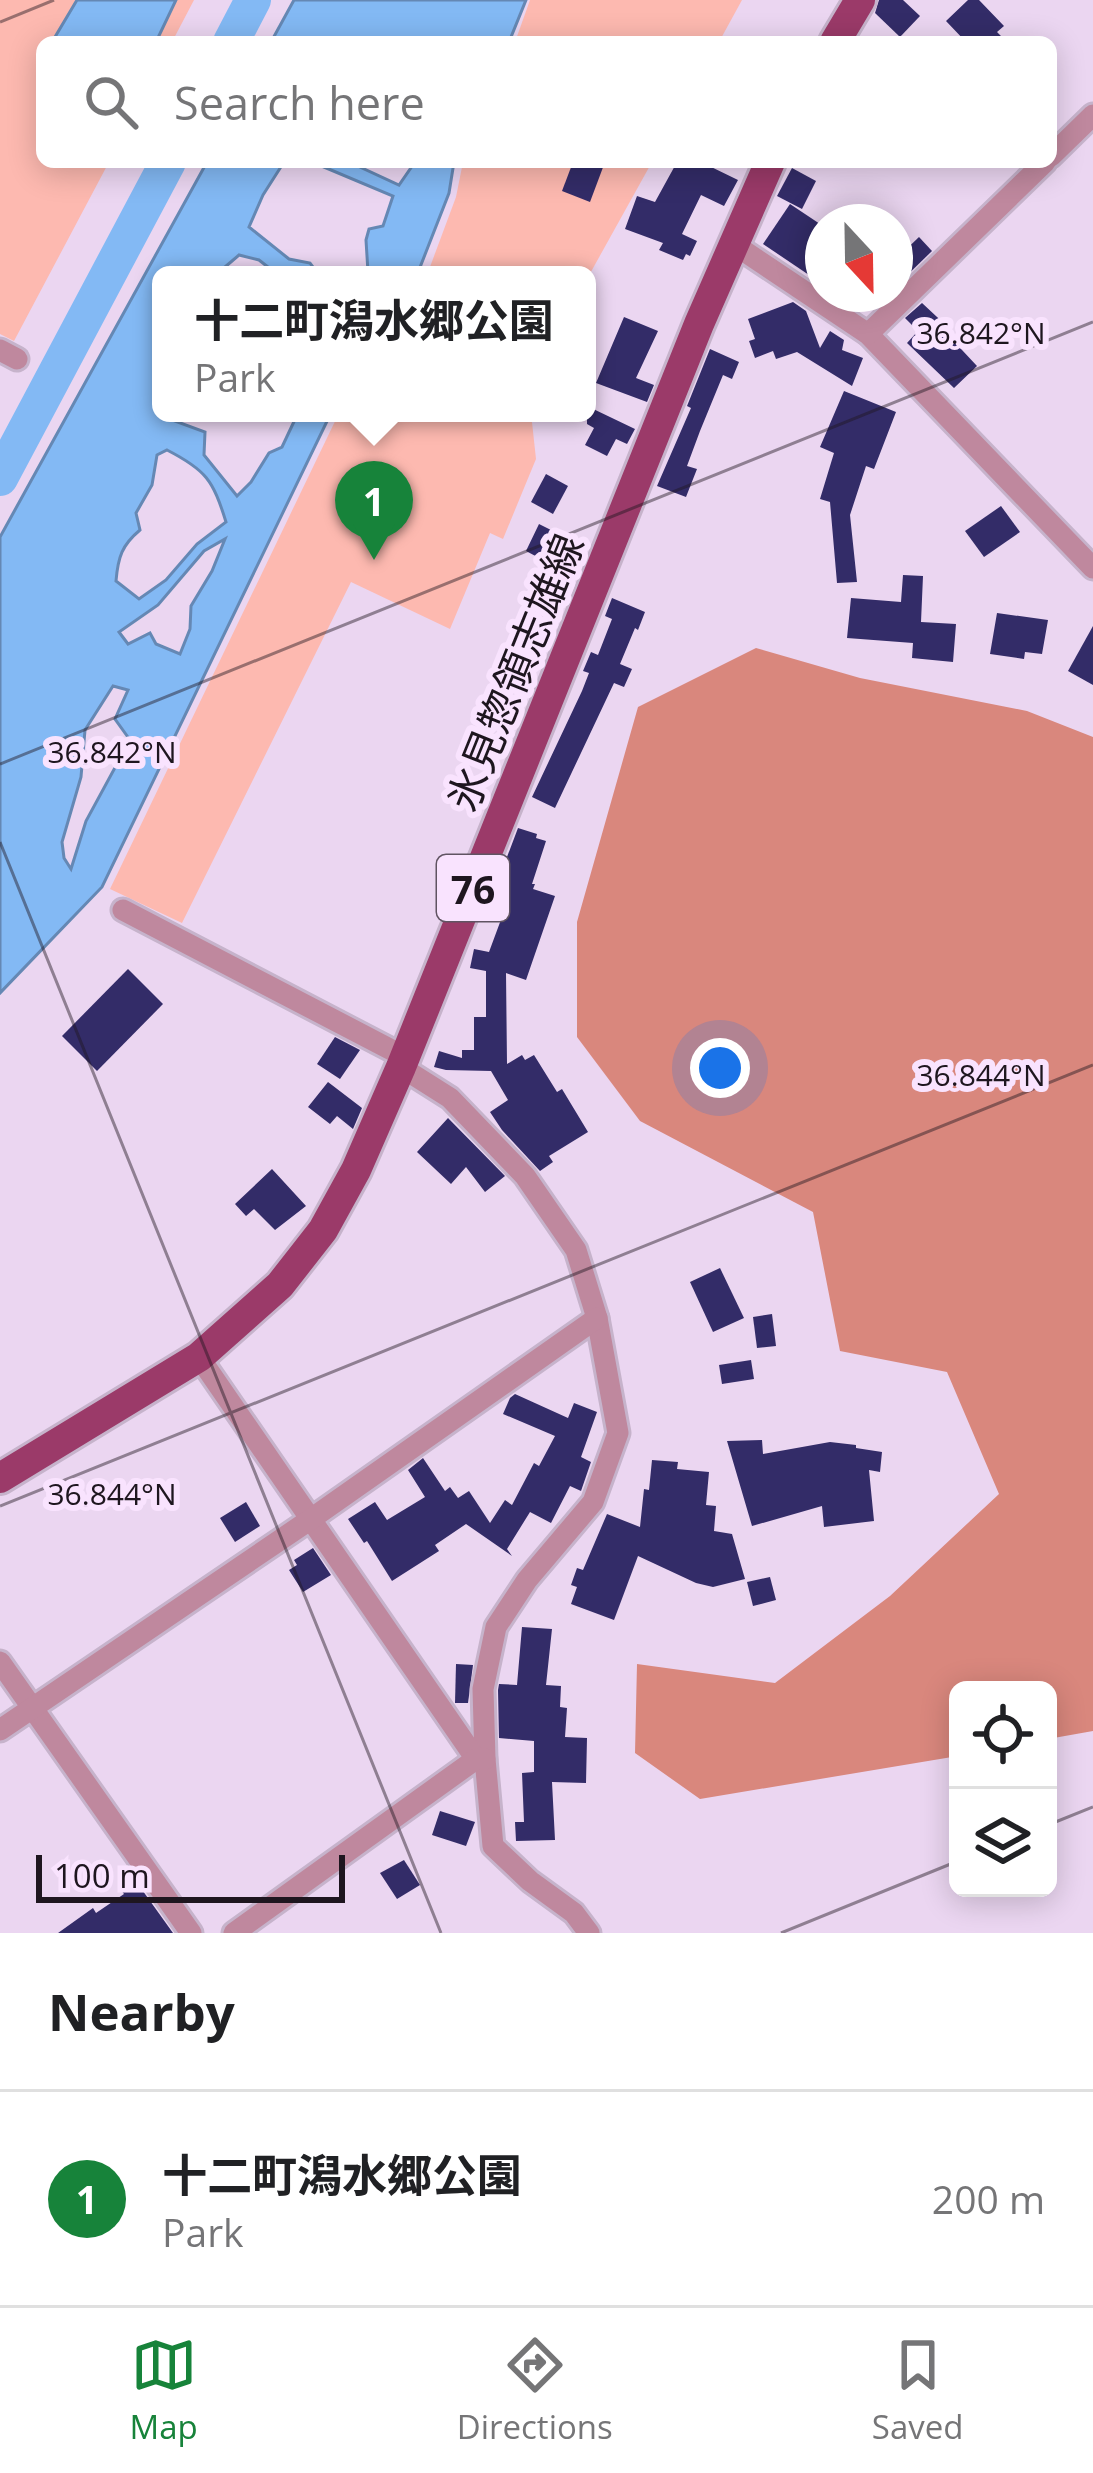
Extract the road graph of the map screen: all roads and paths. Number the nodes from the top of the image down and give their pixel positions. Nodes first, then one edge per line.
1 (860, 0) edge
2 (839, 36) edge
3 (1093, 115) edge
4 (1057, 150) edge
5 (767, 168) edge
6 (1039, 168) edge
7 (735, 245) junction
8 (868, 334) junction
9 (1093, 568) edge
10 (123, 910) dead end
11 (403, 1062) junction
12 (597, 1318) junction
13 (199, 1357) junction
14 (0, 1478) edge
15 (310, 1519) junction
16 (0, 1662) edge
17 (32, 1708) junction
18 (0, 1730) edge
19 (480, 1759) junction
20 (191, 1933) edge
21 (234, 1933) edge
22 (589, 1933) edge

1 - 2 main road
3 - 4 street
5 - 7 main road, 氷見惣領志雄線 / 76
6 - 8 street
7 - 8 street
7 - 11 main road, 氷見惣領志雄線 / 76
8 - 9 street
10 - 11 street
11 - 12 street
11 - 13 main road, 氷見惣領志雄線 / 76
12 - 15 street
12 - 19 street
13 - 14 main road, 氷見惣領志雄線 / 76
13 - 15 street
15 - 17 street
15 - 19 street
16 - 17 street
17 - 18 street
17 - 20 street
19 - 21 street
19 - 22 street

